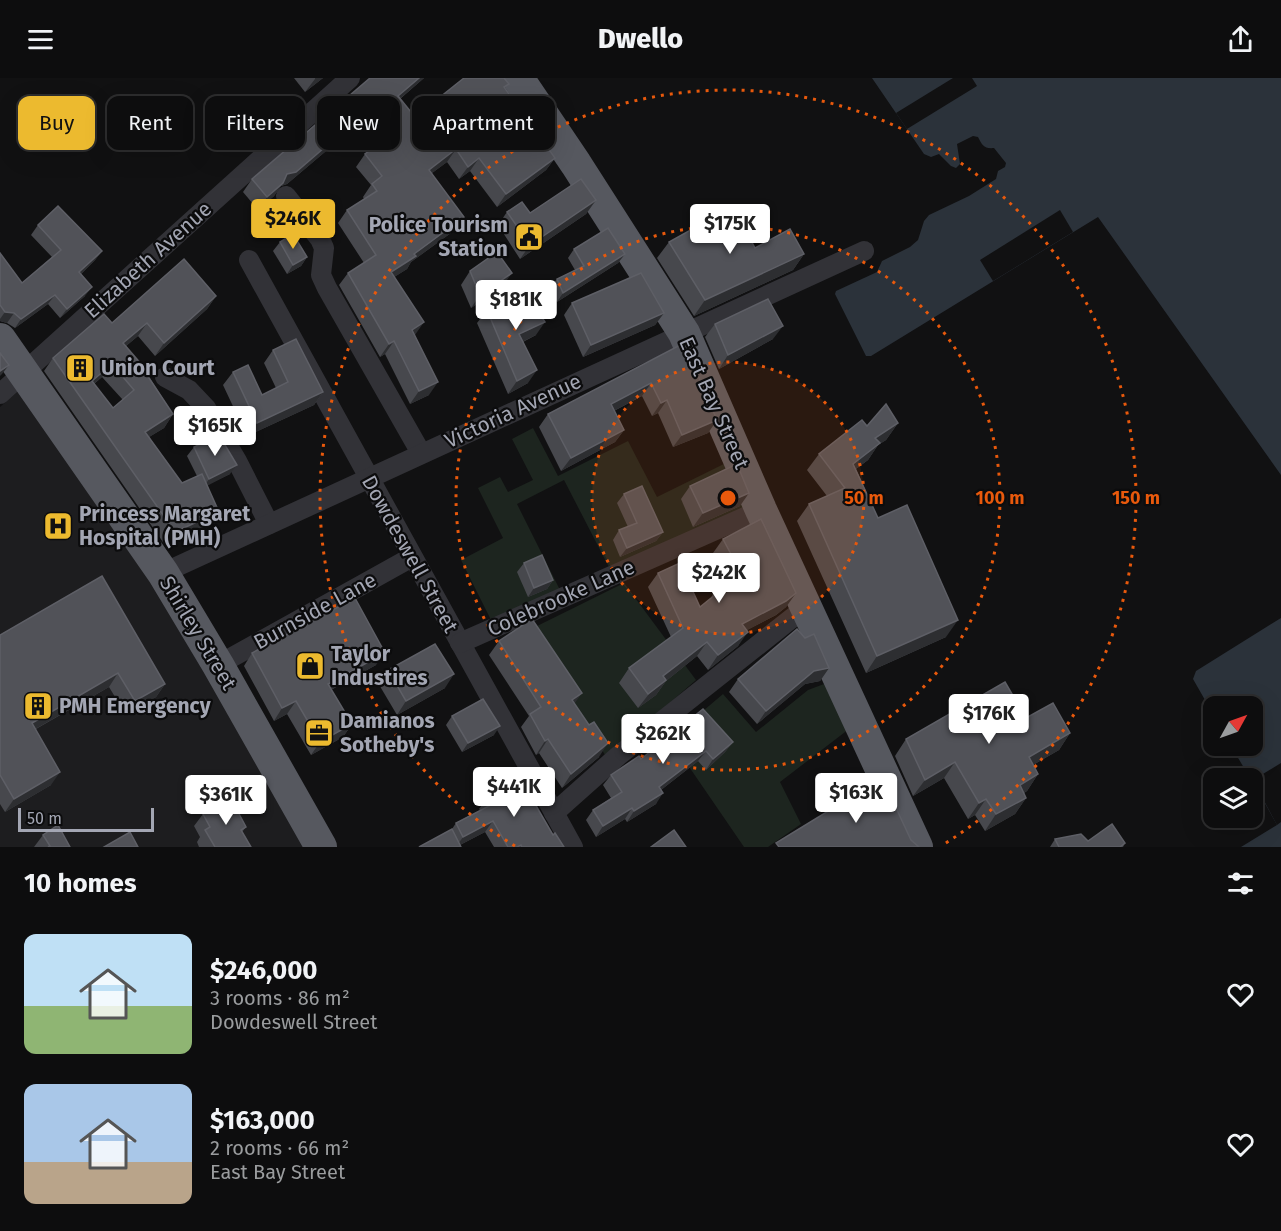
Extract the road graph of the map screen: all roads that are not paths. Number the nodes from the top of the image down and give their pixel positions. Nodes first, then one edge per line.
1 (350, 78) edge
2 (518, 78) edge
3 (286, 196) dead end
4 (864, 251) dead end
5 (249, 260) dead end
6 (684, 333) junction
7 (0, 339) edge
8 (24, 373) junction
9 (165, 377) dead end
10 (0, 394) edge
11 (422, 453) junction
12 (368, 478) junction
13 (760, 510) junction
14 (269, 524) junction
15 (412, 557) junction
16 (163, 573) junction
17 (806, 607) junction
18 (460, 644) junction
19 (218, 665) junction
20 (554, 813) junction
21 (321, 847) edge
22 (573, 847) edge
23 (917, 847) edge

1 - 8 street, Elizabeth Avenue
2 - 6 highway, East Bay Street
3 - 11 street
4 - 6 street, Victoria Avenue
5 - 12 street, Dowdeswell Street
6 - 11 street, Victoria Avenue
6 - 13 highway, East Bay Street
7 - 8 highway, Shirley Street
8 - 10 street, Elizabeth Avenue
8 - 16 highway, Shirley Street
9 - 14 street
11 - 12 street, Victoria Avenue
12 - 14 street, Victoria Avenue
12 - 15 street, Dowdeswell Street
13 - 17 highway, East Bay Street
13 - 18 street, Colebrooke Lane
14 - 16 street, Victoria Avenue
15 - 18 street, Dowdeswell Street
15 - 19 street, Burnside Lane
16 - 19 highway, Shirley Street
17 - 20 street
17 - 23 highway, East Bay Street
18 - 20 street, Dowdeswell Street
19 - 21 highway, Shirley Street
20 - 22 street, Dowdeswell Street

